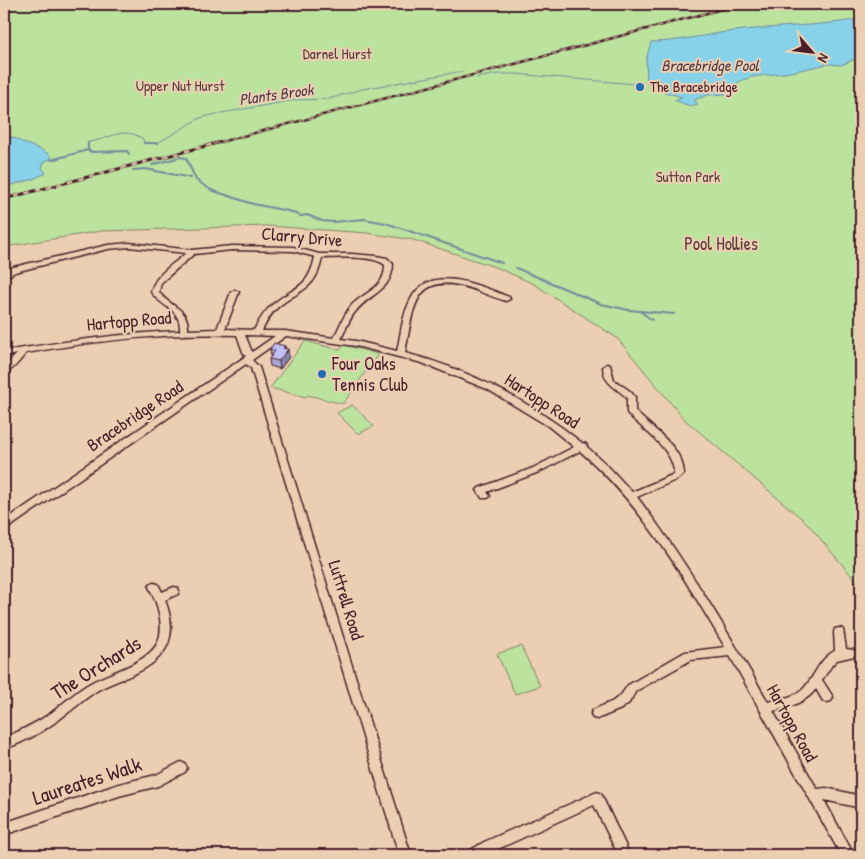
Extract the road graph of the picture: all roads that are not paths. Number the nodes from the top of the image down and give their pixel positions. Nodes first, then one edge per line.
1 (192, 252) junction
2 (319, 256) junction
3 (4, 276) edge
4 (235, 292) dead end
5 (503, 296) dead end
6 (184, 332) junction
7 (220, 332) junction
8 (240, 332) junction
9 (257, 332) junction
10 (286, 333) junction
11 (337, 339) junction
12 (24, 350) junction
13 (401, 353) junction
14 (4, 354) edge
15 (249, 358) junction
16 (607, 367) dead end
17 (4, 371) edge
18 (582, 446) junction
19 (485, 496) dead end
20 (631, 496) junction
21 (4, 526) edge
22 (154, 588) dead end
23 (174, 591) dead end
24 (161, 597) junction
25 (839, 632) dead end
26 (733, 651) junction
27 (816, 680) junction
28 (827, 696) dead end
29 (764, 708) junction
30 (597, 714) dead end
31 (4, 744) edge
32 (181, 768) dead end
33 (814, 795) junction
34 (861, 802) edge
35 (4, 829) edge
36 (405, 855) edge
37 (473, 855) edge
38 (624, 855) edge
39 (848, 855) edge

1 - 2 street, Clarry Drive
1 - 3 street, Clarry Drive
1 - 6 street
2 - 9 street
2 - 11 street, Clarry Drive
4 - 7 street
5 - 13 street
6 - 7 street, Hartopp Road
6 - 12 street, Hartopp Road
7 - 8 street, Hartopp Road
8 - 9 street, Hartopp Road
8 - 15 street, Luttrell Road
9 - 10 street, Hartopp Road
10 - 11 street, Hartopp Road
10 - 15 street, Bracebridge Road
11 - 13 street, Hartopp Road
12 - 14 street, Hartopp Road
12 - 17 street
13 - 18 street, Hartopp Road
15 - 21 street, Bracebridge Road
15 - 36 street, Luttrell Road
16 - 20 street
18 - 19 street
18 - 20 street, Hartopp Road
20 - 26 street, Hartopp Road
22 - 24 street, The Orchards
23 - 24 street
24 - 31 street, The Orchards
25 - 27 street
26 - 29 street, Hartopp Road
26 - 30 street
27 - 28 street
27 - 29 street
29 - 33 street, Hartopp Road
32 - 35 street, Laureates Walk
33 - 34 street
33 - 39 street, Hartopp Road
37 - 38 street

